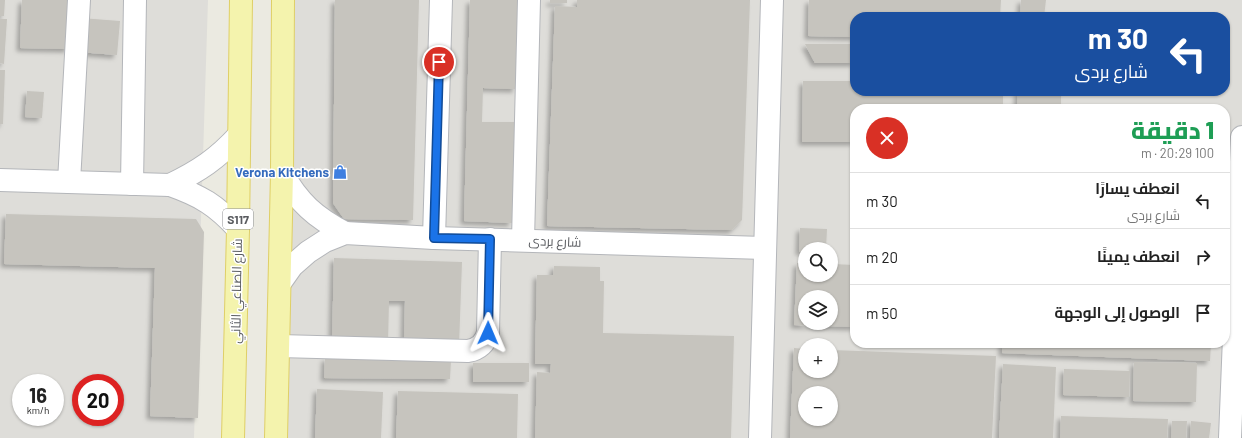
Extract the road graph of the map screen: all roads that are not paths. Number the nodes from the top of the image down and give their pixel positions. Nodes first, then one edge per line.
1 (79, 0) edge
2 (136, 0) edge
3 (241, 0) edge
4 (283, 0) edge
5 (441, 0) edge
6 (528, 0) edge
7 (772, 0) edge
8 (239, 135) junction
9 (1242, 137) edge
10 (282, 173) junction
11 (0, 180) edge
12 (70, 182) junction
13 (132, 184) junction
14 (170, 185) junction
15 (238, 229) junction
16 (345, 233) junction
17 (434, 238) junction
18 (490, 239) junction
19 (523, 240) junction
20 (765, 248) junction
21 (280, 283) junction
22 (279, 346) junction
23 (233, 438) edge
24 (276, 438) edge
25 (760, 438) edge
26 (1230, 438) edge

1 - 12 street
2 - 13 street
3 - 8 main road, شارع الصناعي الثاني / S117
4 - 10 main road
5 - 17 street
6 - 19 street
7 - 20 street
8 - 14 street
8 - 15 main road, شارع الصناعي الثاني / S117
9 - 26 street
10 - 16 street, شارع بردى
10 - 21 main road
11 - 12 street
12 - 13 street
13 - 14 street
14 - 15 street
15 - 23 main road, شارع الصناعي الثاني / S117
16 - 17 street, شارع بردى
16 - 21 street, شارع بردى
17 - 18 street, شارع بردى
18 - 19 street, شارع بردى
18 - 22 street
19 - 20 street, شارع بردى
20 - 25 street
21 - 22 main road
22 - 24 main road

